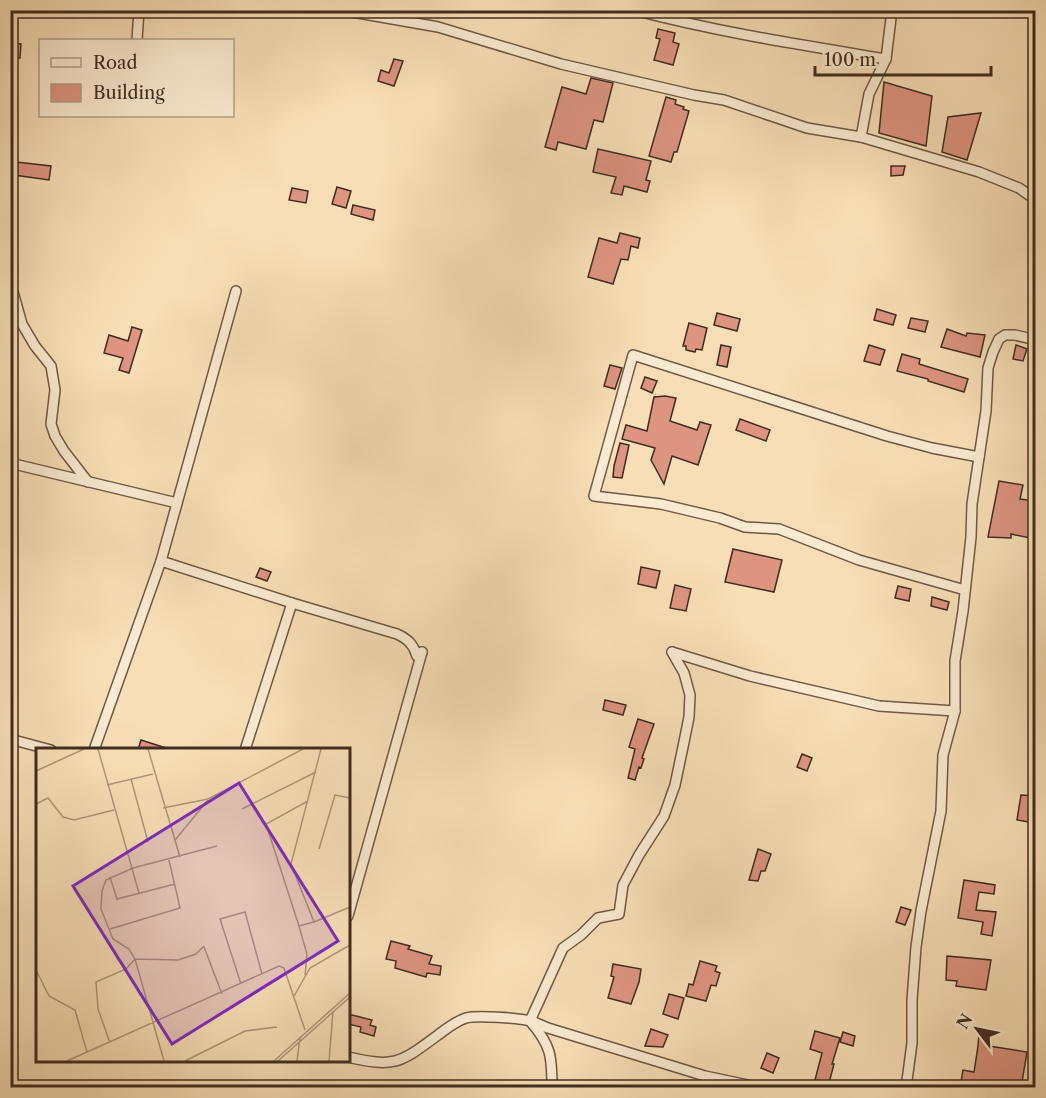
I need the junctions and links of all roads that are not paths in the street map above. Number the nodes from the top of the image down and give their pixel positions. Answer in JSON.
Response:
{"nodes":[{"id":1,"x":139,"y":10,"type":"edge"},
{"id":2,"x":341,"y":10,"type":"edge"},
{"id":3,"x":634,"y":10,"type":"edge"},
{"id":4,"x":892,"y":10,"type":"edge"},
{"id":5,"x":137,"y":39,"type":"edge"},
{"id":6,"x":886,"y":59,"type":"junction"},
{"id":7,"x":861,"y":137,"type":"junction"},
{"id":8,"x":1035,"y":200,"type":"edge"},
{"id":9,"x":10,"y":281,"type":"edge"},
{"id":10,"x":236,"y":291,"type":"dead end"},
{"id":11,"x":1035,"y":340,"type":"edge"},
{"id":12,"x":979,"y":457,"type":"junction"},
{"id":13,"x":10,"y":463,"type":"edge"},
{"id":14,"x":88,"y":482,"type":"junction"},
{"id":15,"x":177,"y":503,"type":"junction"},
{"id":16,"x":161,"y":561,"type":"junction"},
{"id":17,"x":965,"y":590,"type":"junction"},
{"id":18,"x":292,"y":603,"type":"junction"},
{"id":19,"x":955,"y":711,"type":"junction"},
{"id":20,"x":10,"y":740,"type":"edge"},
{"id":21,"x":43,"y":748,"type":"edge"},
{"id":22,"x":95,"y":748,"type":"edge"},
{"id":23,"x":246,"y":748,"type":"edge"},
{"id":24,"x":350,"y":909,"type":"edge"},
{"id":25,"x":530,"y":1021,"type":"junction"},
{"id":26,"x":350,"y":1057,"type":"edge"},
{"id":27,"x":552,"y":1088,"type":"edge"},
{"id":28,"x":762,"y":1088,"type":"edge"},
{"id":29,"x":906,"y":1088,"type":"edge"}],
"edges":[{"from":1,"to":5,"type":"street"},
{"from":2,"to":7,"type":"street"},
{"from":3,"to":6,"type":"street"},
{"from":4,"to":6,"type":"street"},
{"from":6,"to":7,"type":"street"},
{"from":7,"to":8,"type":"street"},
{"from":9,"to":14,"type":"street"},
{"from":10,"to":15,"type":"street"},
{"from":11,"to":12,"type":"street"},
{"from":12,"to":17,"type":"street"},
{"from":12,"to":17,"type":"street"},
{"from":13,"to":14,"type":"street"},
{"from":14,"to":15,"type":"street"},
{"from":15,"to":16,"type":"street"},
{"from":16,"to":18,"type":"street"},
{"from":16,"to":22,"type":"street"},
{"from":17,"to":19,"type":"street"},
{"from":18,"to":23,"type":"street"},
{"from":18,"to":24,"type":"street"},
{"from":19,"to":25,"type":"street"},
{"from":19,"to":29,"type":"street"},
{"from":20,"to":21,"type":"street"},
{"from":25,"to":26,"type":"street"},
{"from":25,"to":27,"type":"street"},
{"from":25,"to":28,"type":"street"}]}
